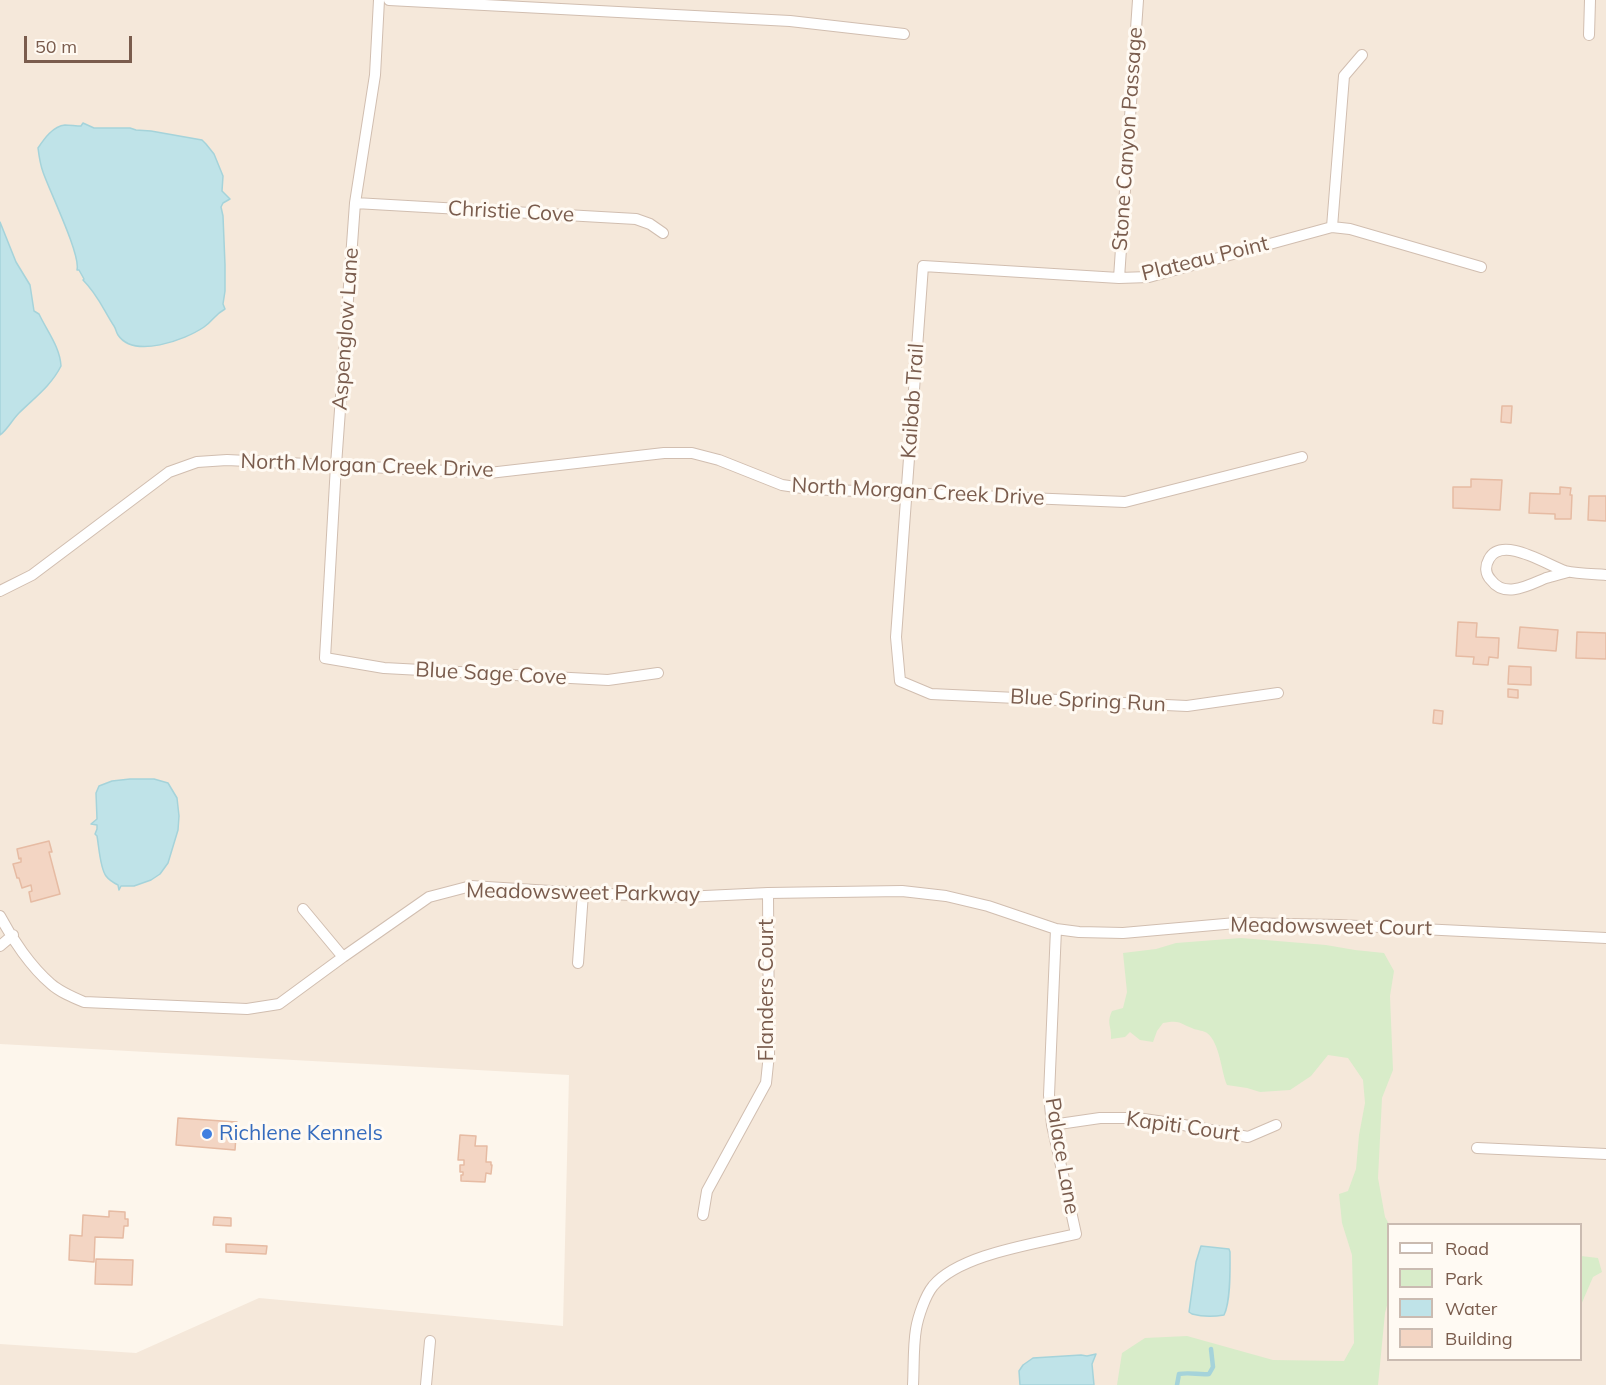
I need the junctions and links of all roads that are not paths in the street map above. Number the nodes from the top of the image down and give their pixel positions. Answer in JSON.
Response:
{"nodes":[{"id":1,"x":379,"y":0,"type":"edge"},
{"id":2,"x":389,"y":0,"type":"edge"},
{"id":3,"x":1138,"y":0,"type":"edge"},
{"id":4,"x":1590,"y":0,"type":"edge"},
{"id":5,"x":573,"y":5,"type":"edge"},
{"id":6,"x":904,"y":34,"type":"dead end"},
{"id":7,"x":1589,"y":35,"type":"dead end"},
{"id":8,"x":1362,"y":55,"type":"dead end"},
{"id":9,"x":356,"y":203,"type":"junction"},
{"id":10,"x":1332,"y":227,"type":"junction"},
{"id":11,"x":663,"y":233,"type":"dead end"},
{"id":12,"x":923,"y":266,"type":"joint"},
{"id":13,"x":1481,"y":267,"type":"dead end"},
{"id":14,"x":1119,"y":278,"type":"junction"},
{"id":15,"x":1302,"y":457,"type":"dead end"},
{"id":16,"x":336,"y":465,"type":"junction"},
{"id":17,"x":906,"y":493,"type":"junction"},
{"id":18,"x":1568,"y":572,"type":"junction"},
{"id":19,"x":1606,"y":575,"type":"edge"},
{"id":20,"x":0,"y":591,"type":"edge"},
{"id":21,"x":325,"y":658,"type":"joint"},
{"id":22,"x":658,"y":673,"type":"dead end"},
{"id":23,"x":900,"y":681,"type":"joint"},
{"id":24,"x":1278,"y":693,"type":"dead end"},
{"id":25,"x":583,"y":893,"type":"junction"},
{"id":26,"x":768,"y":893,"type":"junction"},
{"id":27,"x":303,"y":909,"type":"dead end"},
{"id":28,"x":0,"y":916,"type":"edge"},
{"id":29,"x":1056,"y":929,"type":"junction"},
{"id":30,"x":13,"y":935,"type":"junction"},
{"id":31,"x":1606,"y":938,"type":"edge"},
{"id":32,"x":0,"y":946,"type":"edge"},
{"id":33,"x":343,"y":957,"type":"junction"},
{"id":34,"x":578,"y":963,"type":"dead end"},
{"id":35,"x":1052,"y":1125,"type":"junction"},
{"id":36,"x":1276,"y":1125,"type":"dead end"},
{"id":37,"x":1477,"y":1148,"type":"dead end"},
{"id":38,"x":1606,"y":1154,"type":"edge"},
{"id":39,"x":704,"y":1215,"type":"dead end"},
{"id":40,"x":430,"y":1341,"type":"dead end"},
{"id":41,"x":426,"y":1385,"type":"edge"},
{"id":42,"x":913,"y":1385,"type":"edge"}],
"edges":[{"from":1,"to":9,"type":"street","name":"Aspenglow Lane"},
{"from":2,"to":5,"type":"street"},
{"from":3,"to":14,"type":"street","name":"Stone Canyon Passage"},
{"from":4,"to":7,"type":"street"},
{"from":5,"to":6,"type":"street"},
{"from":8,"to":10,"type":"street"},
{"from":9,"to":11,"type":"street","name":"Christie Cove"},
{"from":9,"to":16,"type":"street","name":"Aspenglow Lane"},
{"from":10,"to":13,"type":"street","name":"Plateau Point"},
{"from":10,"to":14,"type":"street","name":"Plateau Point"},
{"from":12,"to":14,"type":"street","name":"Plateau Point"},
{"from":12,"to":17,"type":"street","name":"Kaibab Trail"},
{"from":15,"to":17,"type":"street","name":"North Morgan Creek Drive"},
{"from":16,"to":17,"type":"street","name":"North Morgan Creek Drive"},
{"from":16,"to":20,"type":"street","name":"North Morgan Creek Drive"},
{"from":16,"to":21,"type":"street","name":"Aspenglow Lane"},
{"from":17,"to":23,"type":"street","name":"Kaibab Trail"},
{"from":18,"to":18,"type":"street"},
{"from":18,"to":19,"type":"street"},
{"from":21,"to":22,"type":"street","name":"Blue Sage Cove"},
{"from":23,"to":24,"type":"street","name":"Blue Spring Run"},
{"from":25,"to":26,"type":"street","name":"Meadowsweet Parkway"},
{"from":25,"to":33,"type":"street","name":"Meadowsweet Parkway"},
{"from":25,"to":34,"type":"street"},
{"from":26,"to":29,"type":"street","name":"Meadowsweet Parkway"},
{"from":26,"to":39,"type":"street","name":"Flanders Court"},
{"from":27,"to":33,"type":"street"},
{"from":28,"to":30,"type":"street","name":"Meadowsweet Parkway"},
{"from":29,"to":31,"type":"street","name":"Meadowsweet Court"},
{"from":29,"to":35,"type":"street","name":"Palace Lane"},
{"from":30,"to":32,"type":"street"},
{"from":30,"to":33,"type":"street","name":"Meadowsweet Parkway"},
{"from":35,"to":36,"type":"street","name":"Kapiti Court"},
{"from":35,"to":42,"type":"street","name":"Palace Lane"},
{"from":37,"to":38,"type":"street"},
{"from":40,"to":41,"type":"street"}]}
